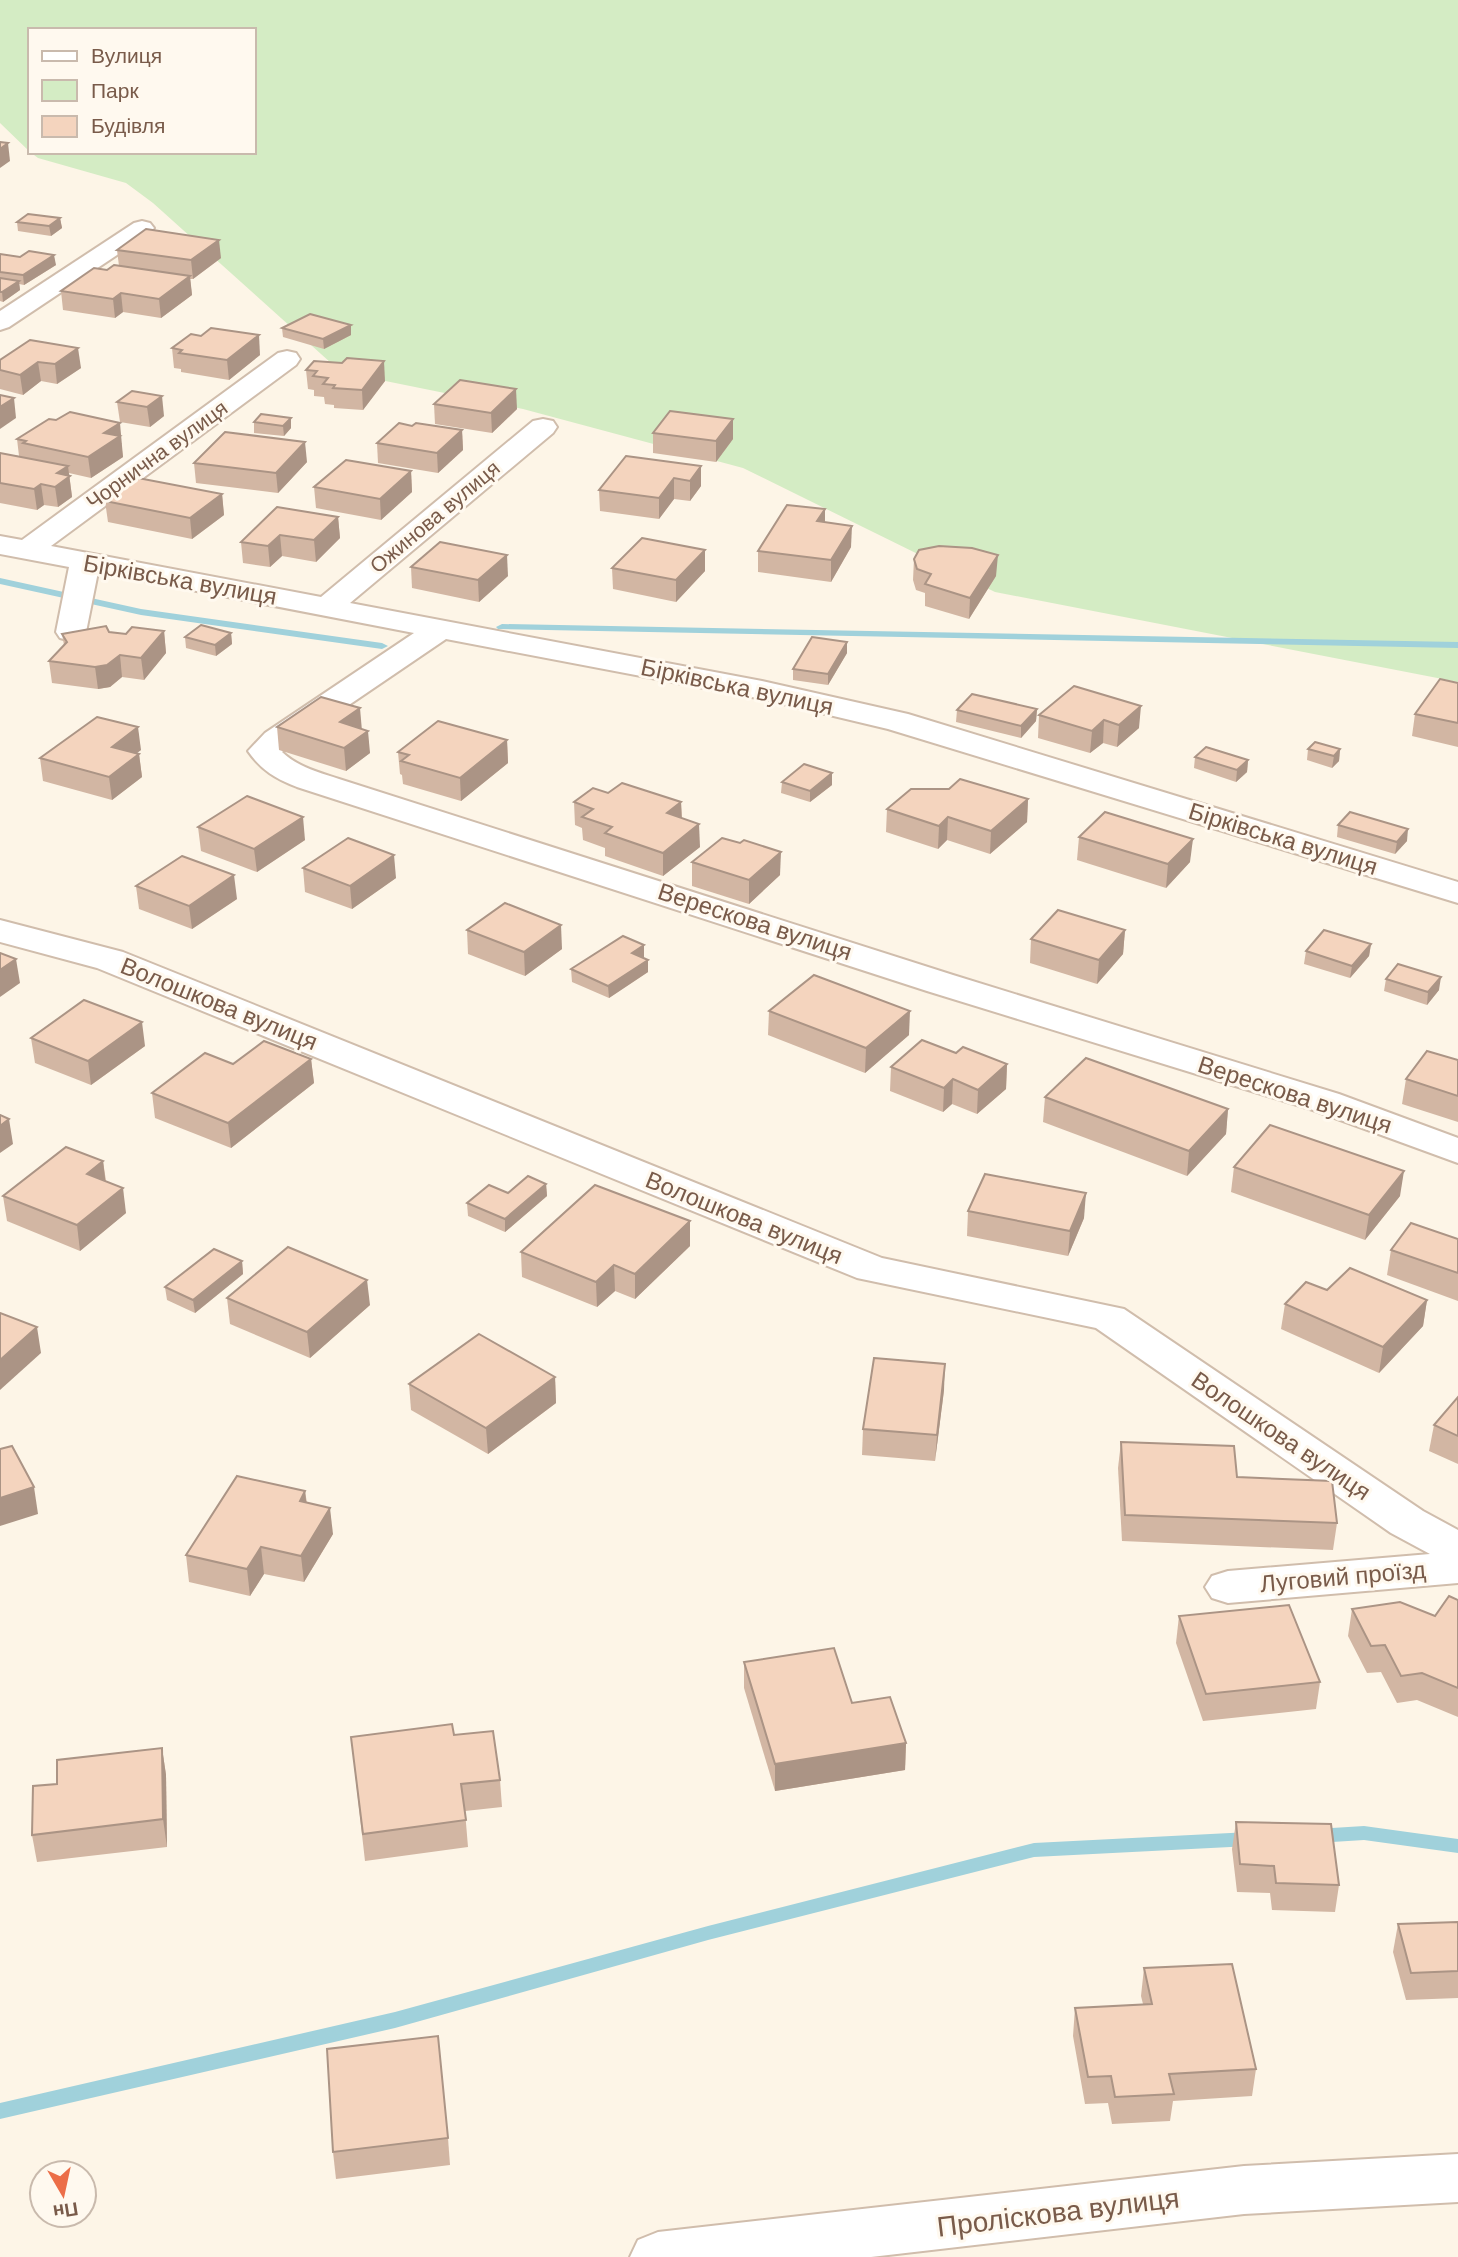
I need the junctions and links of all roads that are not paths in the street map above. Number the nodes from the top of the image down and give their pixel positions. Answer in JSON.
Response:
{"nodes":[{"id":1,"x":142,"y":228,"type":"edge"},
{"id":2,"x":0,"y":322,"type":"edge"},
{"id":3,"x":287,"y":359,"type":"dead end"},
{"id":4,"x":543,"y":428,"type":"dead end"},
{"id":5,"x":13,"y":548,"type":"edge"},
{"id":6,"x":85,"y":562,"type":"junction"},
{"id":7,"x":328,"y":606,"type":"junction"},
{"id":8,"x":75,"y":610,"type":"dead end"},
{"id":9,"x":442,"y":628,"type":"junction"},
{"id":10,"x":1458,"y":893,"type":"edge"},
{"id":11,"x":0,"y":931,"type":"edge"},
{"id":12,"x":1458,"y":1151,"type":"edge"},
{"id":13,"x":1458,"y":1549,"type":"edge"},
{"id":14,"x":1458,"y":1567,"type":"edge"},
{"id":15,"x":1228,"y":1587,"type":"dead end"},
{"id":16,"x":1458,"y":2178,"type":"edge"},
{"id":17,"x":658,"y":2257,"type":"edge"}],
"edges":[{"from":1,"to":2,"type":"street"},
{"from":3,"to":5,"type":"street","name":"Чорнична вулиця"},
{"from":4,"to":7,"type":"street","name":"Ожинова вулиця"},
{"from":5,"to":6,"type":"street","name":"Бірківська вулиця"},
{"from":6,"to":7,"type":"street","name":"Бірківська вулиця"},
{"from":6,"to":8,"type":"street"},
{"from":7,"to":9,"type":"street","name":"Бірківська вулиця"},
{"from":9,"to":10,"type":"street","name":"Бірківська вулиця"},
{"from":9,"to":12,"type":"street","name":"Верескова вулиця"},
{"from":11,"to":13,"type":"street","name":"Волошкова вулиця"},
{"from":14,"to":15,"type":"street","name":"Луговий проїзд"},
{"from":16,"to":17,"type":"street","name":"Проліскова вулиця"}]}
